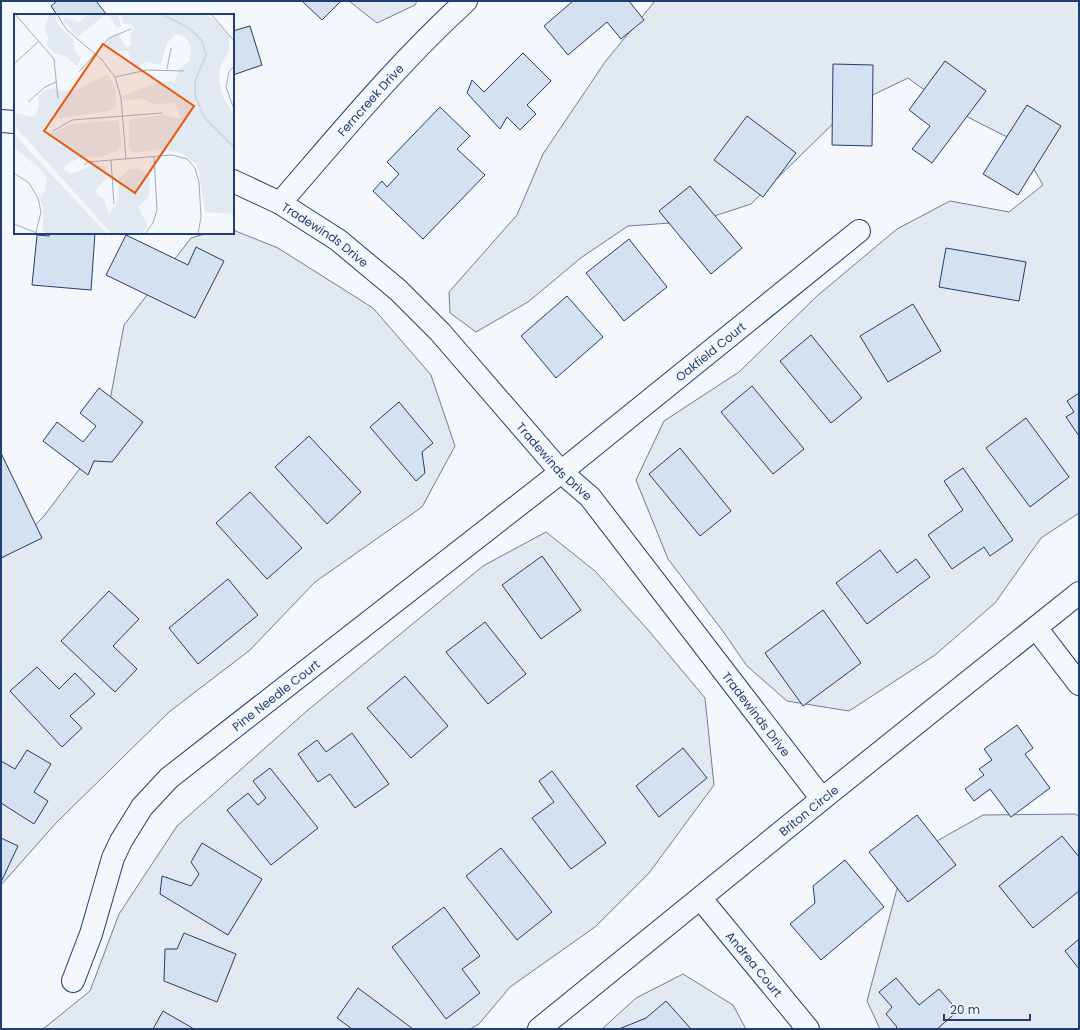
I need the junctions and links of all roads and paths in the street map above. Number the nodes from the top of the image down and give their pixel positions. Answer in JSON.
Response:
{"nodes":[{"id":1,"x":466,"y":1,"type":"edge"},
{"id":2,"x":1,"y":121,"type":"edge"},
{"id":3,"x":14,"y":122,"type":"edge"},
{"id":4,"x":234,"y":181,"type":"edge"},
{"id":5,"x":280,"y":203,"type":"junction"},
{"id":6,"x":859,"y":231,"type":"dead end"},
{"id":7,"x":561,"y":472,"type":"junction"},
{"id":8,"x":1079,"y":593,"type":"edge"},
{"id":9,"x":1036,"y":628,"type":"junction"},
{"id":10,"x":1079,"y":684,"type":"edge"},
{"id":11,"x":822,"y":799,"type":"junction"},
{"id":12,"x":701,"y":899,"type":"junction"},
{"id":13,"x":73,"y":981,"type":"dead end"},
{"id":14,"x":539,"y":1029,"type":"edge"},
{"id":15,"x":808,"y":1029,"type":"edge"}],
"edges":[{"from":1,"to":5,"type":"street","name":"Ferncreek Drive"},
{"from":2,"to":3,"type":"street"},
{"from":4,"to":5,"type":"street","name":"Tradewinds Drive"},
{"from":5,"to":7,"type":"street","name":"Tradewinds Drive"},
{"from":6,"to":7,"type":"street","name":"Oakfield Court"},
{"from":7,"to":11,"type":"street","name":"Tradewinds Drive"},
{"from":7,"to":13,"type":"street","name":"Pine Needle Court"},
{"from":8,"to":9,"type":"street","name":"Briton Circle"},
{"from":9,"to":10,"type":"street"},
{"from":9,"to":11,"type":"street","name":"Briton Circle"},
{"from":11,"to":12,"type":"street","name":"Briton Circle"},
{"from":12,"to":14,"type":"street","name":"Briton Circle"},
{"from":12,"to":15,"type":"street","name":"Andrea Court"}]}
